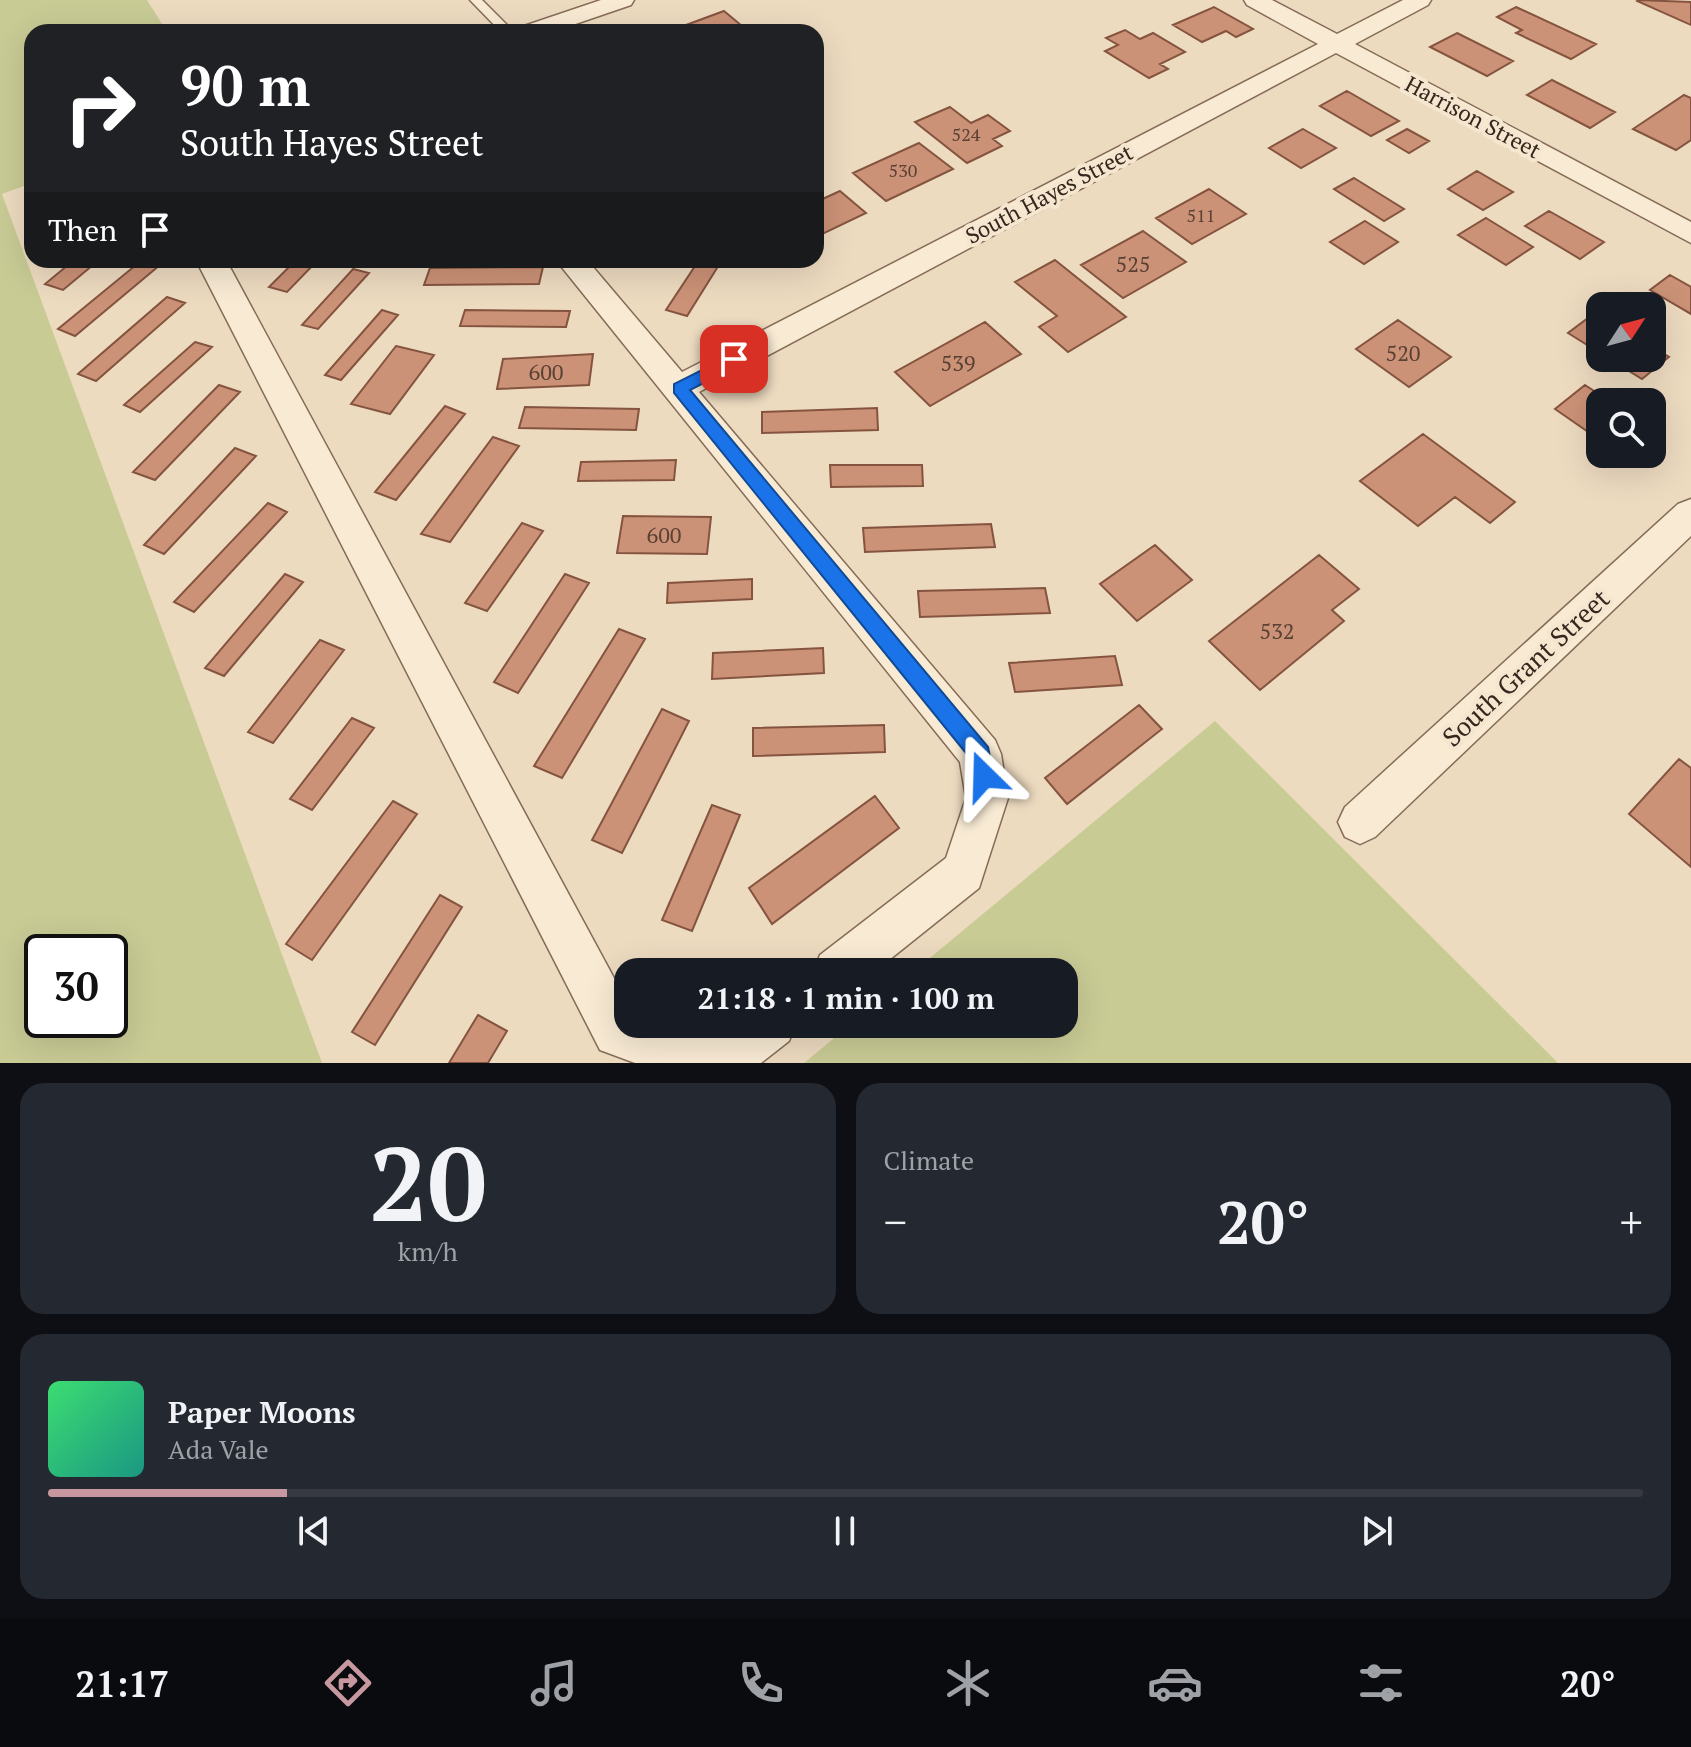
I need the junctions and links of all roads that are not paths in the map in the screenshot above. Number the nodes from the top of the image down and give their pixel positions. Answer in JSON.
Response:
{"nodes":[{"id":1,"x":476,"y":0,"type":"edge"},
{"id":2,"x":623,"y":0,"type":"edge"},
{"id":3,"x":1255,"y":0,"type":"edge"},
{"id":4,"x":1420,"y":0,"type":"edge"},
{"id":5,"x":500,"y":24,"type":"edge"},
{"id":6,"x":552,"y":24,"type":"edge"},
{"id":7,"x":1336,"y":43,"type":"junction"},
{"id":8,"x":1691,"y":234,"type":"edge"},
{"id":9,"x":215,"y":268,"type":"edge"},
{"id":10,"x":578,"y":268,"type":"edge"},
{"id":11,"x":679,"y":388,"type":"junction"},
{"id":12,"x":1691,"y":514,"type":"edge"},
{"id":13,"x":1360,"y":822,"type":"dead end"},
{"id":14,"x":855,"y":958,"type":"edge"},
{"id":15,"x":614,"y":1027,"type":"edge"},
{"id":16,"x":633,"y":1038,"type":"edge"},
{"id":17,"x":754,"y":1038,"type":"edge"}],
"edges":[{"from":1,"to":5,"type":"lane"},
{"from":2,"to":6,"type":"street"},
{"from":3,"to":7,"type":"street","name":"Harrison Street"},
{"from":4,"to":7,"type":"street","name":"South Hayes Street"},
{"from":7,"to":8,"type":"street","name":"Harrison Street"},
{"from":7,"to":11,"type":"street","name":"South Hayes Street"},
{"from":9,"to":15,"type":"street"},
{"from":10,"to":11,"type":"street"},
{"from":11,"to":14,"type":"street"},
{"from":12,"to":13,"type":"street","name":"South Grant Street"},
{"from":16,"to":17,"type":"street"}]}
